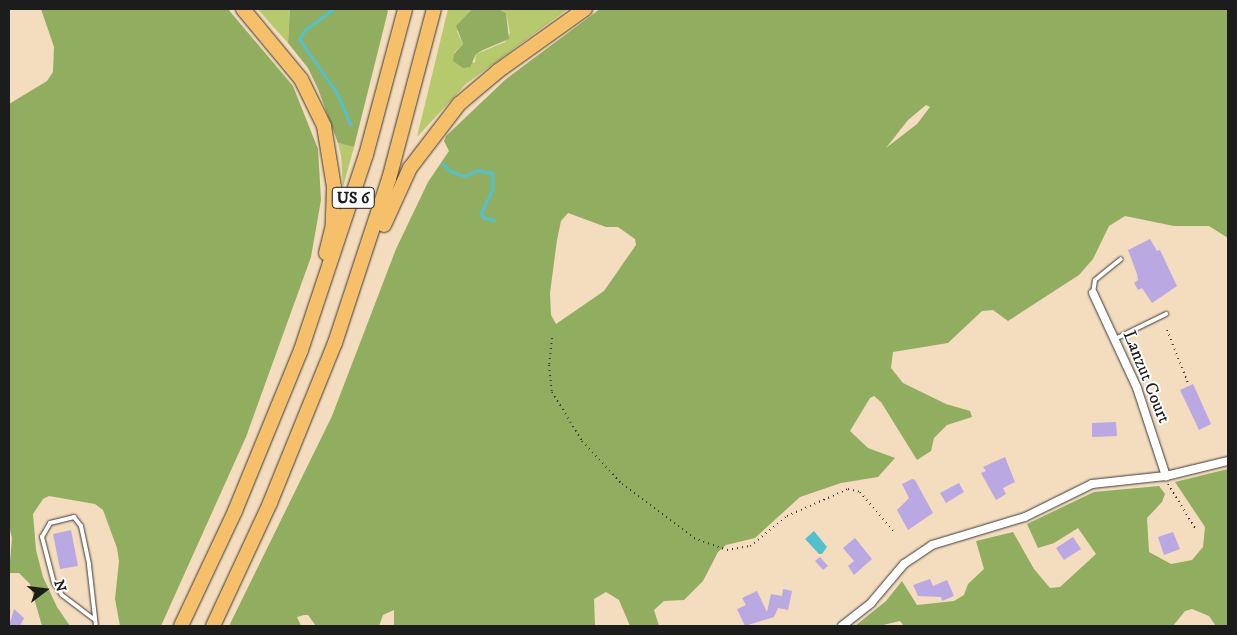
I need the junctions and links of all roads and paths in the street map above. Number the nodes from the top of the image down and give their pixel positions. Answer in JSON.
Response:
{"nodes":[{"id":1,"x":243,"y":9,"type":"edge"},
{"id":2,"x":405,"y":9,"type":"edge"},
{"id":3,"x":434,"y":9,"type":"edge"},
{"id":4,"x":585,"y":9,"type":"edge"},
{"id":5,"x":1121,"y":259,"type":"dead end"},
{"id":6,"x":1093,"y":292,"type":"joint"},
{"id":7,"x":347,"y":310,"type":"junction"},
{"id":8,"x":1166,"y":314,"type":"dead end"},
{"id":9,"x":1167,"y":330,"type":"dead end"},
{"id":10,"x":552,"y":338,"type":"dead end"},
{"id":11,"x":1115,"y":339,"type":"junction"},
{"id":12,"x":289,"y":383,"type":"junction"},
{"id":13,"x":1188,"y":383,"type":"dead end"},
{"id":14,"x":1228,"y":461,"type":"edge"},
{"id":15,"x":1164,"y":476,"type":"junction"},
{"id":16,"x":1195,"y":528,"type":"dead end"},
{"id":17,"x":895,"y":533,"type":"dead end"},
{"id":18,"x":95,"y":620,"type":"junction"},
{"id":19,"x":96,"y":626,"type":"edge"},
{"id":20,"x":181,"y":626,"type":"edge"},
{"id":21,"x":213,"y":626,"type":"edge"},
{"id":22,"x":842,"y":626,"type":"edge"}],
"edges":[{"from":1,"to":12,"type":"highway"},
{"from":2,"to":12,"type":"highway","number":"US 6"},
{"from":3,"to":7,"type":"highway","number":"US 6"},
{"from":4,"to":7,"type":"highway"},
{"from":5,"to":6,"type":"lane"},
{"from":6,"to":11,"type":"street","name":"Lanzut Court"},
{"from":7,"to":21,"type":"highway","number":"US 6"},
{"from":8,"to":11,"type":"lane"},
{"from":9,"to":13,"type":"path"},
{"from":10,"to":17,"type":"path"},
{"from":11,"to":15,"type":"street","name":"Lanzut Court"},
{"from":12,"to":20,"type":"highway","number":"US 6"},
{"from":14,"to":15,"type":"street"},
{"from":15,"to":16,"type":"path"},
{"from":15,"to":22,"type":"street"},
{"from":18,"to":18,"type":"lane"},
{"from":18,"to":19,"type":"lane"}]}
